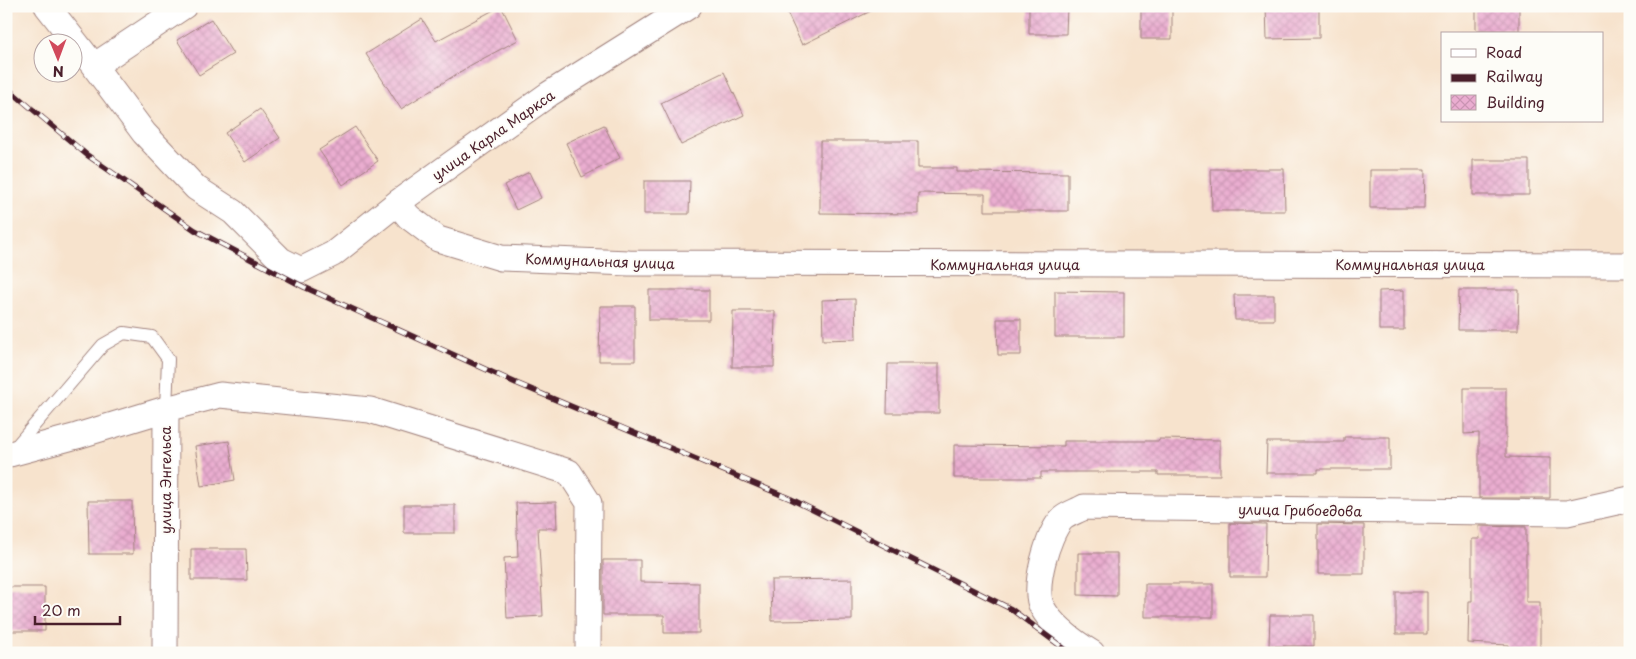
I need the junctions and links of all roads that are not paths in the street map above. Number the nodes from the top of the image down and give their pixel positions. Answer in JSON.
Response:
{"nodes":[{"id":1,"x":47,"y":6,"type":"edge"},
{"id":2,"x":184,"y":6,"type":"edge"},
{"id":3,"x":689,"y":6,"type":"edge"},
{"id":4,"x":94,"y":66,"type":"junction"},
{"id":5,"x":397,"y":203,"type":"junction"},
{"id":6,"x":1630,"y":265,"type":"edge"},
{"id":7,"x":166,"y":409,"type":"junction"},
{"id":8,"x":7,"y":453,"type":"edge"},
{"id":9,"x":1630,"y":498,"type":"edge"},
{"id":10,"x":165,"y":653,"type":"edge"},
{"id":11,"x":588,"y":653,"type":"edge"},
{"id":12,"x":1092,"y":653,"type":"edge"}],
"edges":[{"from":1,"to":4,"type":"street"},
{"from":2,"to":4,"type":"street"},
{"from":3,"to":5,"type":"street","name":"улица Карла Маркса"},
{"from":4,"to":5,"type":"street","name":"улица Карла Маркса"},
{"from":5,"to":6,"type":"street","name":"Коммунальная улица"},
{"from":7,"to":8,"type":"street","name":"улица Энгельса"},
{"from":7,"to":8,"type":"lane"},
{"from":7,"to":10,"type":"street","name":"улица Энгельса"},
{"from":7,"to":11,"type":"street"},
{"from":9,"to":12,"type":"street","name":"улица Грибоедова"}]}
